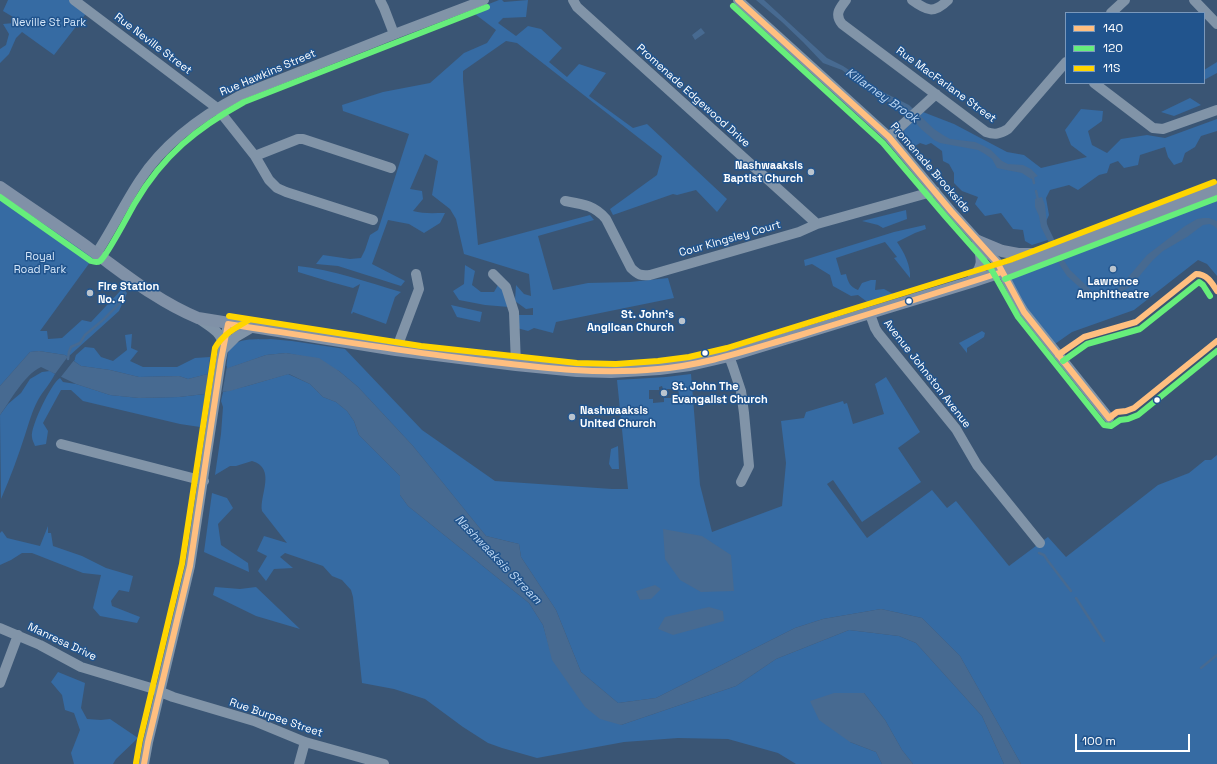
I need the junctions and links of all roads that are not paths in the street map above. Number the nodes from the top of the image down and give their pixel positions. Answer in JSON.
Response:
{"nodes":[{"id":1,"x":74,"y":0,"type":"edge"},
{"id":2,"x":380,"y":0,"type":"edge"},
{"id":3,"x":484,"y":0,"type":"edge"},
{"id":4,"x":573,"y":0,"type":"edge"},
{"id":5,"x":738,"y":0,"type":"edge"},
{"id":6,"x":846,"y":0,"type":"edge"},
{"id":7,"x":912,"y":0,"type":"edge"},
{"id":8,"x":948,"y":0,"type":"edge"},
{"id":9,"x":1125,"y":0,"type":"edge"},
{"id":10,"x":1194,"y":0,"type":"edge"},
{"id":11,"x":1112,"y":12,"type":"edge"},
{"id":12,"x":1217,"y":24,"type":"edge"},
{"id":13,"x":394,"y":34,"type":"junction"},
{"id":14,"x":1065,"y":63,"type":"edge"},
{"id":15,"x":1095,"y":84,"type":"edge"},
{"id":16,"x":936,"y":94,"type":"junction"},
{"id":17,"x":217,"y":108,"type":"junction"},
{"id":18,"x":1217,"y":110,"type":"edge"},
{"id":19,"x":889,"y":137,"type":"junction"},
{"id":20,"x":255,"y":156,"type":"junction"},
{"id":21,"x":391,"y":168,"type":"dead end"},
{"id":22,"x":0,"y":187,"type":"edge"},
{"id":23,"x":1217,"y":189,"type":"edge"},
{"id":24,"x":934,"y":191,"type":"junction"},
{"id":25,"x":565,"y":202,"type":"dead end"},
{"id":26,"x":373,"y":220,"type":"dead end"},
{"id":27,"x":817,"y":224,"type":"junction"},
{"id":28,"x":978,"y":240,"type":"junction"},
{"id":29,"x":96,"y":254,"type":"junction"},
{"id":30,"x":1048,"y":254,"type":"junction"},
{"id":31,"x":1002,"y":272,"type":"junction"},
{"id":32,"x":416,"y":274,"type":"dead end"},
{"id":33,"x":493,"y":274,"type":"dead end"},
{"id":34,"x":971,"y":282,"type":"junction"},
{"id":35,"x":870,"y":314,"type":"junction"},
{"id":36,"x":198,"y":318,"type":"junction"},
{"id":37,"x":228,"y":324,"type":"junction"},
{"id":38,"x":253,"y":327,"type":"junction"},
{"id":39,"x":396,"y":350,"type":"junction"},
{"id":40,"x":222,"y":355,"type":"junction"},
{"id":41,"x":729,"y":356,"type":"junction"},
{"id":42,"x":516,"y":365,"type":"junction"},
{"id":43,"x":1109,"y":418,"type":"dead end"},
{"id":44,"x":62,"y":444,"type":"dead end"},
{"id":45,"x":204,"y":480,"type":"junction"},
{"id":46,"x":741,"y":482,"type":"dead end"},
{"id":47,"x":1040,"y":543,"type":"dead end"},
{"id":48,"x":0,"y":628,"type":"edge"},
{"id":49,"x":18,"y":635,"type":"junction"},
{"id":50,"x":0,"y":683,"type":"edge"},
{"id":51,"x":161,"y":692,"type":"junction"},
{"id":52,"x":305,"y":742,"type":"junction"},
{"id":53,"x":144,"y":764,"type":"edge"},
{"id":54,"x":299,"y":764,"type":"edge"},
{"id":55,"x":384,"y":764,"type":"edge"}],
"edges":[{"from":1,"to":17,"type":"street","name":"Rue Neville Street"},
{"from":2,"to":13,"type":"street"},
{"from":3,"to":13,"type":"street","name":"Rue Hawkins Street"},
{"from":4,"to":27,"type":"street","name":"Promenade Edgewood Drive"},
{"from":5,"to":19,"type":"street","name":"Promenade Brookside"},
{"from":6,"to":16,"type":"street","name":"Rue MacFarlane Street"},
{"from":7,"to":8,"type":"street"},
{"from":9,"to":11,"type":"street"},
{"from":10,"to":12,"type":"street"},
{"from":13,"to":17,"type":"street","name":"Rue Hawkins Street"},
{"from":14,"to":16,"type":"street","name":"Rue MacFarlane Street"},
{"from":15,"to":18,"type":"street"},
{"from":16,"to":19,"type":"street"},
{"from":17,"to":20,"type":"street","name":"Rue Neville Street"},
{"from":17,"to":29,"type":"street","name":"Rue Hawkins Street"},
{"from":19,"to":24,"type":"street","name":"Promenade Brookside"},
{"from":20,"to":21,"type":"street"},
{"from":20,"to":26,"type":"street","name":"Rue Neville Street"},
{"from":22,"to":29,"type":"main road"},
{"from":23,"to":30,"type":"main road"},
{"from":24,"to":27,"type":"street","name":"Cour Kingsley Court"},
{"from":24,"to":28,"type":"street","name":"Promenade Brookside"},
{"from":25,"to":27,"type":"street","name":"Cour Kingsley Court"},
{"from":28,"to":30,"type":"main road"},
{"from":28,"to":31,"type":"street","name":"Promenade Brookside"},
{"from":28,"to":34,"type":"main road"},
{"from":29,"to":36,"type":"main road"},
{"from":30,"to":31,"type":"main road"},
{"from":31,"to":34,"type":"main road"},
{"from":31,"to":43,"type":"street","name":"Promenade Brookside"},
{"from":32,"to":39,"type":"street"},
{"from":33,"to":42,"type":"street"},
{"from":34,"to":35,"type":"main road"},
{"from":35,"to":41,"type":"main road"},
{"from":35,"to":47,"type":"street","name":"Avenue Johnston Avenue"},
{"from":36,"to":37,"type":"main road"},
{"from":36,"to":40,"type":"street"},
{"from":37,"to":38,"type":"main road"},
{"from":37,"to":40,"type":"street"},
{"from":38,"to":39,"type":"main road"},
{"from":38,"to":40,"type":"street"},
{"from":39,"to":42,"type":"main road"},
{"from":40,"to":45,"type":"street"},
{"from":41,"to":42,"type":"main road"},
{"from":41,"to":46,"type":"street"},
{"from":44,"to":45,"type":"street"},
{"from":45,"to":51,"type":"street"},
{"from":48,"to":49,"type":"street","name":"Manresa Drive"},
{"from":49,"to":50,"type":"street"},
{"from":49,"to":51,"type":"street","name":"Manresa Drive"},
{"from":51,"to":52,"type":"street","name":"Rue Burpee Street"},
{"from":51,"to":53,"type":"street"},
{"from":52,"to":54,"type":"street"},
{"from":52,"to":55,"type":"street","name":"Rue Burpee Street"}]}
